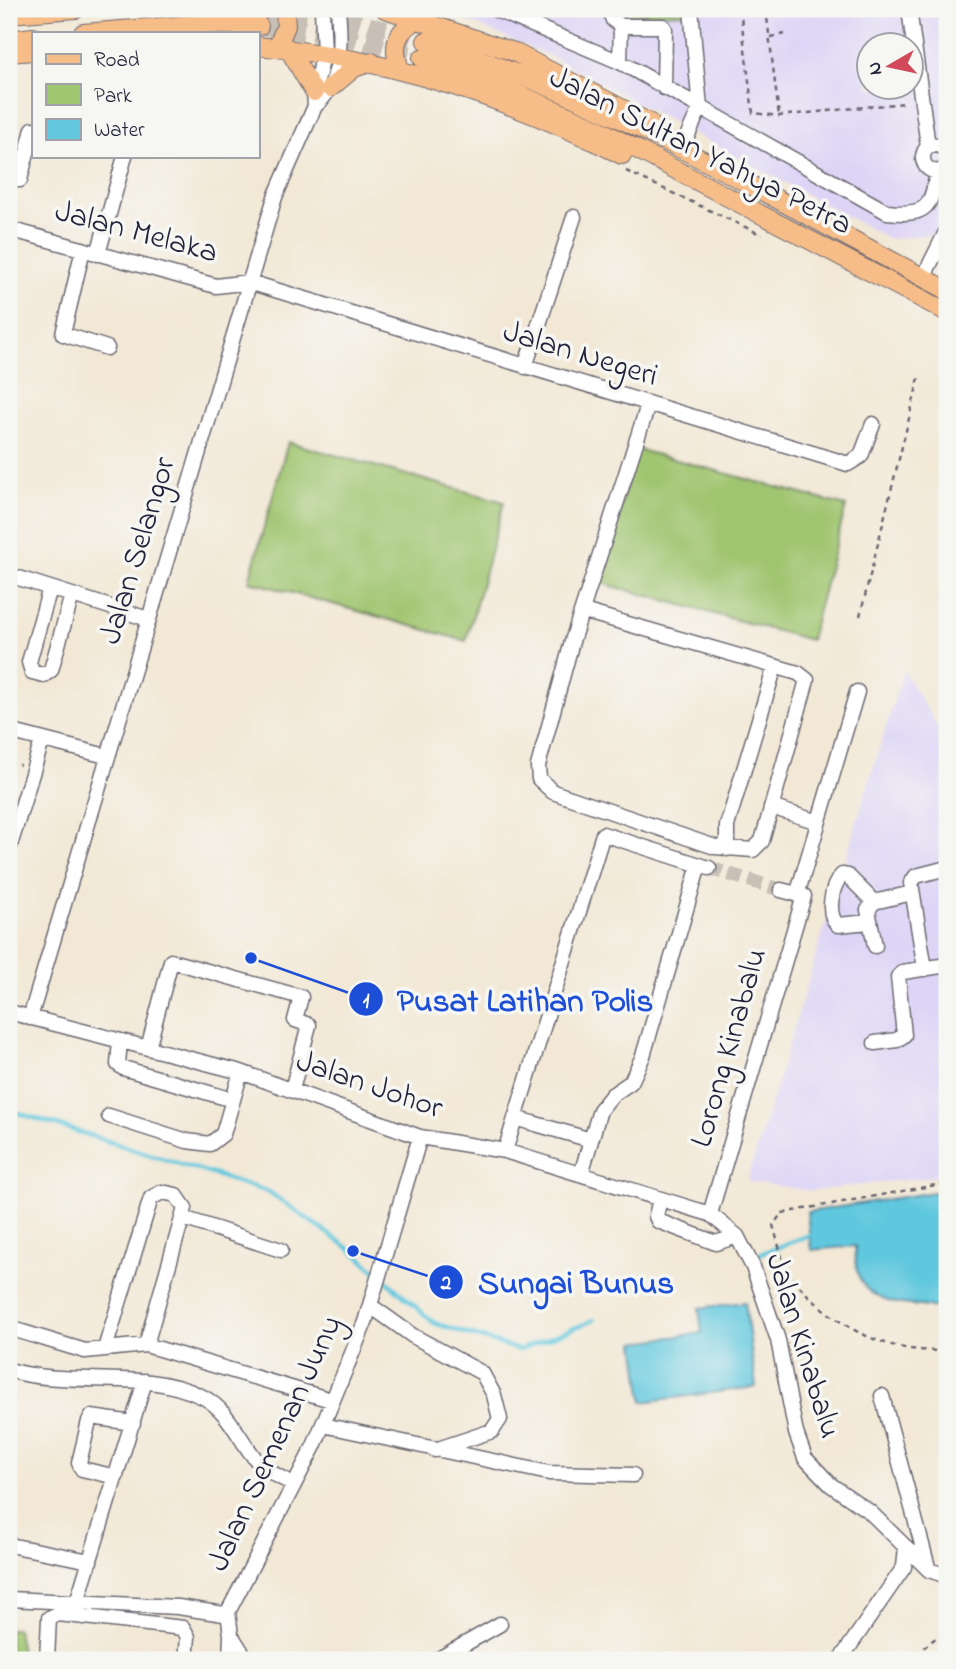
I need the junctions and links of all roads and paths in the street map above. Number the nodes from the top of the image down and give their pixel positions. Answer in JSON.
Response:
{"nodes":[{"id":1,"x":76,"y":9,"type":"edge"},
{"id":2,"x":222,"y":9,"type":"edge"},
{"id":3,"x":285,"y":9,"type":"edge"},
{"id":4,"x":322,"y":9,"type":"edge"},
{"id":5,"x":338,"y":9,"type":"edge"},
{"id":6,"x":385,"y":9,"type":"edge"},
{"id":7,"x":494,"y":9,"type":"edge"},
{"id":8,"x":609,"y":9,"type":"edge"},
{"id":9,"x":691,"y":9,"type":"edge"},
{"id":10,"x":740,"y":9,"type":"edge"},
{"id":11,"x":766,"y":9,"type":"edge"},
{"id":12,"x":909,"y":9,"type":"edge"},
{"id":13,"x":9,"y":14,"type":"edge"},
{"id":14,"x":261,"y":18,"type":"edge"},
{"id":15,"x":420,"y":19,"type":"junction"},
{"id":16,"x":621,"y":26,"type":"junction"},
{"id":17,"x":96,"y":32,"type":"edge"},
{"id":18,"x":785,"y":34,"type":"dead end"},
{"id":19,"x":32,"y":37,"type":"edge"},
{"id":20,"x":770,"y":37,"type":"junction"},
{"id":21,"x":9,"y":40,"type":"edge"},
{"id":22,"x":259,"y":46,"type":"edge"},
{"id":23,"x":283,"y":48,"type":"junction"},
{"id":24,"x":32,"y":51,"type":"edge"},
{"id":25,"x":9,"y":53,"type":"edge"},
{"id":26,"x":331,"y":54,"type":"junction"},
{"id":27,"x":372,"y":62,"type":"junction"},
{"id":28,"x":620,"y":62,"type":"junction"},
{"id":29,"x":400,"y":69,"type":"junction"},
{"id":30,"x":664,"y":88,"type":"junction"},
{"id":31,"x":320,"y":95,"type":"junction"},
{"id":32,"x":904,"y":103,"type":"dead end"},
{"id":33,"x":699,"y":108,"type":"junction"},
{"id":34,"x":779,"y":116,"type":"junction"},
{"id":35,"x":32,"y":133,"type":"edge"},
{"id":36,"x":685,"y":141,"type":"junction"},
{"id":37,"x":928,"y":146,"type":"junction"},
{"id":38,"x":947,"y":148,"type":"edge"},
{"id":39,"x":124,"y":158,"type":"edge"},
{"id":40,"x":618,"y":168,"type":"dead end"},
{"id":41,"x":942,"y":170,"type":"edge"},
{"id":42,"x":724,"y":173,"type":"junction"},
{"id":43,"x":20,"y":180,"type":"dead end"},
{"id":44,"x":706,"y":187,"type":"junction"},
{"id":45,"x":574,"y":217,"type":"dead end"},
{"id":46,"x":9,"y":229,"type":"edge"},
{"id":47,"x":945,"y":234,"type":"dead end"},
{"id":48,"x":763,"y":235,"type":"dead end"},
{"id":49,"x":83,"y":249,"type":"junction"},
{"id":50,"x":99,"y":254,"type":"junction"},
{"id":51,"x":923,"y":278,"type":"junction"},
{"id":52,"x":249,"y":282,"type":"junction"},
{"id":53,"x":947,"y":290,"type":"edge"},
{"id":54,"x":947,"y":312,"type":"edge"},
{"id":55,"x":107,"y":348,"type":"dead end"},
{"id":56,"x":525,"y":368,"type":"junction"},
{"id":57,"x":920,"y":374,"type":"dead end"},
{"id":58,"x":648,"y":405,"type":"junction"},
{"id":59,"x":873,"y":424,"type":"dead end"},
{"id":60,"x":9,"y":575,"type":"edge"},
{"id":61,"x":50,"y":588,"type":"junction"},
{"id":62,"x":72,"y":595,"type":"junction"},
{"id":63,"x":583,"y":611,"type":"junction"},
{"id":64,"x":860,"y":616,"type":"dead end"},
{"id":65,"x":148,"y":618,"type":"junction"},
{"id":66,"x":775,"y":666,"type":"junction"},
{"id":67,"x":858,"y":692,"type":"dead end"},
{"id":68,"x":9,"y":732,"type":"edge"},
{"id":69,"x":42,"y":741,"type":"junction"},
{"id":70,"x":106,"y":756,"type":"junction"},
{"id":71,"x":771,"y":807,"type":"junction"},
{"id":72,"x":818,"y":822,"type":"junction"},
{"id":73,"x":9,"y":849,"type":"edge"},
{"id":74,"x":727,"y":849,"type":"junction"},
{"id":75,"x":947,"y":868,"type":"edge"},
{"id":76,"x":781,"y":890,"type":"tunnel mouth"},
{"id":77,"x":912,"y":893,"type":"junction"},
{"id":78,"x":800,"y":895,"type":"junction"},
{"id":79,"x":874,"y":902,"type":"junction"},
{"id":80,"x":869,"y":922,"type":"junction"},
{"id":81,"x":875,"y":946,"type":"dead end"},
{"id":82,"x":947,"y":965,"type":"edge"},
{"id":83,"x":925,"y":969,"type":"junction"},
{"id":84,"x":9,"y":1012,"type":"edge"},
{"id":85,"x":30,"y":1018,"type":"junction"},
{"id":86,"x":120,"y":1041,"type":"junction"},
{"id":87,"x":875,"y":1043,"type":"dead end"},
{"id":88,"x":148,"y":1048,"type":"junction"},
{"id":89,"x":241,"y":1072,"type":"junction"},
{"id":90,"x":292,"y":1090,"type":"junction"},
{"id":91,"x":233,"y":1100,"type":"junction"},
{"id":92,"x":109,"y":1116,"type":"dead end"},
{"id":93,"x":515,"y":1118,"type":"junction"},
{"id":94,"x":420,"y":1138,"type":"junction"},
{"id":95,"x":591,"y":1140,"type":"junction"},
{"id":96,"x":505,"y":1151,"type":"junction"},
{"id":97,"x":581,"y":1174,"type":"junction"},
{"id":98,"x":947,"y":1183,"type":"edge"},
{"id":99,"x":660,"y":1199,"type":"junction"},
{"id":100,"x":710,"y":1214,"type":"junction"},
{"id":101,"x":183,"y":1218,"type":"junction"},
{"id":102,"x":737,"y":1236,"type":"junction"},
{"id":103,"x":281,"y":1250,"type":"dead end"},
{"id":104,"x":785,"y":1268,"type":"junction"},
{"id":105,"x":754,"y":1272,"type":"junction"},
{"id":106,"x":373,"y":1300,"type":"junction"},
{"id":107,"x":9,"y":1328,"type":"edge"},
{"id":108,"x":146,"y":1345,"type":"junction"},
{"id":109,"x":104,"y":1349,"type":"junction"},
{"id":110,"x":947,"y":1350,"type":"edge"},
{"id":111,"x":9,"y":1370,"type":"edge"},
{"id":112,"x":145,"y":1381,"type":"junction"},
{"id":113,"x":881,"y":1396,"type":"dead end"},
{"id":114,"x":331,"y":1400,"type":"junction"},
{"id":115,"x":133,"y":1423,"type":"junction"},
{"id":116,"x":323,"y":1425,"type":"junction"},
{"id":117,"x":434,"y":1451,"type":"junction"},
{"id":118,"x":633,"y":1475,"type":"dead end"},
{"id":119,"x":116,"y":1477,"type":"junction"},
{"id":120,"x":294,"y":1484,"type":"junction"},
{"id":121,"x":9,"y":1545,"type":"edge"},
{"id":122,"x":906,"y":1547,"type":"junction"},
{"id":123,"x":90,"y":1561,"type":"junction"},
{"id":124,"x":929,"y":1570,"type":"junction"},
{"id":125,"x":947,"y":1576,"type":"edge"},
{"id":126,"x":9,"y":1599,"type":"edge"},
{"id":127,"x":77,"y":1602,"type":"junction"},
{"id":128,"x":59,"y":1608,"type":"junction"},
{"id":129,"x":228,"y":1612,"type":"junction"},
{"id":130,"x":500,"y":1624,"type":"dead end"},
{"id":131,"x":947,"y":1629,"type":"edge"},
{"id":132,"x":231,"y":1636,"type":"junction"},
{"id":133,"x":47,"y":1660,"type":"edge"},
{"id":134,"x":187,"y":1660,"type":"edge"},
{"id":135,"x":230,"y":1660,"type":"edge"},
{"id":136,"x":247,"y":1660,"type":"edge"},
{"id":137,"x":437,"y":1660,"type":"edge"},
{"id":138,"x":840,"y":1660,"type":"edge"},
{"id":139,"x":908,"y":1660,"type":"edge"}],
"edges":[{"from":1,"to":13,"type":"main road"},
{"from":2,"to":14,"type":"main road"},
{"from":3,"to":23,"type":"main road"},
{"from":4,"to":26,"type":"street"},
{"from":5,"to":26,"type":"street"},
{"from":6,"to":15,"type":"main road"},
{"from":7,"to":28,"type":"street"},
{"from":8,"to":16,"type":"street"},
{"from":9,"to":33,"type":"street"},
{"from":10,"to":34,"type":"path"},
{"from":11,"to":20,"type":"path"},
{"from":12,"to":37,"type":"street"},
{"from":14,"to":17,"type":"main road"},
{"from":15,"to":29,"type":"main road"},
{"from":15,"to":36,"type":"main road"},
{"from":16,"to":28,"type":"street"},
{"from":16,"to":30,"type":"street"},
{"from":18,"to":20,"type":"path"},
{"from":19,"to":21,"type":"main road"},
{"from":20,"to":34,"type":"path"},
{"from":22,"to":23,"type":"main road"},
{"from":23,"to":26,"type":"main road"},
{"from":23,"to":31,"type":"main road"},
{"from":24,"to":25,"type":"main road"},
{"from":26,"to":27,"type":"main road"},
{"from":26,"to":31,"type":"street","name":"Jalan Selangor"},
{"from":27,"to":29,"type":"main road"},
{"from":27,"to":31,"type":"main road"},
{"from":28,"to":30,"type":"street"},
{"from":29,"to":44,"type":"main road"},
{"from":30,"to":33,"type":"street"},
{"from":31,"to":52,"type":"street","name":"Jalan Selangor"},
{"from":32,"to":34,"type":"path"},
{"from":33,"to":36,"type":"street"},
{"from":33,"to":41,"type":"street"},
{"from":35,"to":43,"type":"street"},
{"from":36,"to":42,"type":"main road"},
{"from":37,"to":38,"type":"street"},
{"from":37,"to":41,"type":"street"},
{"from":39,"to":50,"type":"street"},
{"from":40,"to":48,"type":"path"},
{"from":42,"to":44,"type":"main road","name":"Jalan Sultan Yahya Petra"},
{"from":42,"to":51,"type":"main road","name":"Jalan Sultan Yahya Petra"},
{"from":44,"to":54,"type":"main road","name":"Jalan Sultan Yahya Petra"},
{"from":45,"to":56,"type":"street"},
{"from":46,"to":49,"type":"street","name":"Jalan Melaka"},
{"from":47,"to":51,"type":"street"},
{"from":49,"to":50,"type":"street","name":"Jalan Melaka"},
{"from":49,"to":55,"type":"street"},
{"from":50,"to":52,"type":"street","name":"Jalan Melaka"},
{"from":51,"to":53,"type":"main road","name":"Jalan Sultan Yahya Petra"},
{"from":52,"to":56,"type":"street","name":"Jalan Negeri"},
{"from":52,"to":65,"type":"street","name":"Jalan Selangor"},
{"from":56,"to":58,"type":"street","name":"Jalan Negeri"},
{"from":57,"to":64,"type":"path"},
{"from":58,"to":59,"type":"street","name":"Jalan Negeri"},
{"from":58,"to":63,"type":"street"},
{"from":60,"to":61,"type":"street"},
{"from":61,"to":62,"type":"street"},
{"from":61,"to":62,"type":"street"},
{"from":62,"to":65,"type":"street"},
{"from":63,"to":66,"type":"street"},
{"from":63,"to":74,"type":"street"},
{"from":65,"to":70,"type":"street","name":"Jalan Selangor"},
{"from":66,"to":71,"type":"street"},
{"from":66,"to":74,"type":"street"},
{"from":67,"to":72,"type":"street","name":"Lorong Kinabalu"},
{"from":68,"to":69,"type":"street"},
{"from":69,"to":70,"type":"street"},
{"from":69,"to":73,"type":"street"},
{"from":70,"to":85,"type":"street","name":"Jalan Selangor"},
{"from":71,"to":72,"type":"street"},
{"from":71,"to":74,"type":"street"},
{"from":72,"to":78,"type":"street","name":"Lorong Kinabalu"},
{"from":75,"to":77,"type":"street"},
{"from":76,"to":78,"type":"street"},
{"from":77,"to":79,"type":"street"},
{"from":77,"to":83,"type":"street"},
{"from":78,"to":100,"type":"street","name":"Lorong Kinabalu"},
{"from":79,"to":80,"type":"street"},
{"from":79,"to":80,"type":"street"},
{"from":80,"to":81,"type":"street"},
{"from":82,"to":83,"type":"street"},
{"from":83,"to":87,"type":"street"},
{"from":84,"to":85,"type":"street","name":"Jalan Johor"},
{"from":85,"to":86,"type":"street","name":"Jalan Johor"},
{"from":86,"to":88,"type":"street","name":"Jalan Johor"},
{"from":86,"to":91,"type":"street"},
{"from":88,"to":89,"type":"street","name":"Jalan Johor"},
{"from":88,"to":90,"type":"street"},
{"from":89,"to":90,"type":"street","name":"Jalan Johor"},
{"from":89,"to":91,"type":"street"},
{"from":90,"to":94,"type":"street","name":"Jalan Johor"},
{"from":91,"to":92,"type":"street"},
{"from":93,"to":95,"type":"street"},
{"from":93,"to":95,"type":"street"},
{"from":93,"to":96,"type":"street"},
{"from":94,"to":96,"type":"street","name":"Jalan Johor"},
{"from":94,"to":106,"type":"street","name":"Jalan Semenan Juny"},
{"from":95,"to":97,"type":"street"},
{"from":96,"to":97,"type":"street","name":"Jalan Johor"},
{"from":97,"to":99,"type":"street","name":"Jalan Johor"},
{"from":98,"to":104,"type":"path"},
{"from":99,"to":100,"type":"street","name":"Jalan Johor"},
{"from":99,"to":102,"type":"street"},
{"from":100,"to":102,"type":"street","name":"Jalan Kinabalu"},
{"from":101,"to":103,"type":"street"},
{"from":101,"to":108,"type":"street"},
{"from":101,"to":109,"type":"street"},
{"from":102,"to":105,"type":"street","name":"Jalan Kinabalu"},
{"from":104,"to":105,"type":"path"},
{"from":104,"to":110,"type":"path"},
{"from":105,"to":122,"type":"street","name":"Jalan Kinabalu"},
{"from":106,"to":114,"type":"street","name":"Jalan Semenan Juny"},
{"from":106,"to":117,"type":"street"},
{"from":107,"to":109,"type":"street"},
{"from":108,"to":109,"type":"street"},
{"from":108,"to":114,"type":"street"},
{"from":111,"to":112,"type":"street"},
{"from":112,"to":115,"type":"street"},
{"from":112,"to":120,"type":"street"},
{"from":113,"to":124,"type":"street"},
{"from":114,"to":116,"type":"street","name":"Jalan Semenan Juny"},
{"from":115,"to":119,"type":"street"},
{"from":115,"to":119,"type":"street"},
{"from":116,"to":117,"type":"street"},
{"from":116,"to":120,"type":"street","name":"Jalan Semenan Juny"},
{"from":117,"to":118,"type":"street"},
{"from":119,"to":123,"type":"street"},
{"from":120,"to":129,"type":"street","name":"Jalan Semenan Juny"},
{"from":121,"to":123,"type":"street"},
{"from":122,"to":124,"type":"street"},
{"from":122,"to":138,"type":"street"},
{"from":123,"to":127,"type":"street"},
{"from":124,"to":125,"type":"street"},
{"from":126,"to":128,"type":"street"},
{"from":127,"to":128,"type":"street"},
{"from":127,"to":129,"type":"street"},
{"from":128,"to":133,"type":"street"},
{"from":128,"to":134,"type":"street"},
{"from":129,"to":132,"type":"street"},
{"from":130,"to":137,"type":"street"},
{"from":131,"to":139,"type":"path"},
{"from":132,"to":135,"type":"street"},
{"from":132,"to":136,"type":"street"}]}
